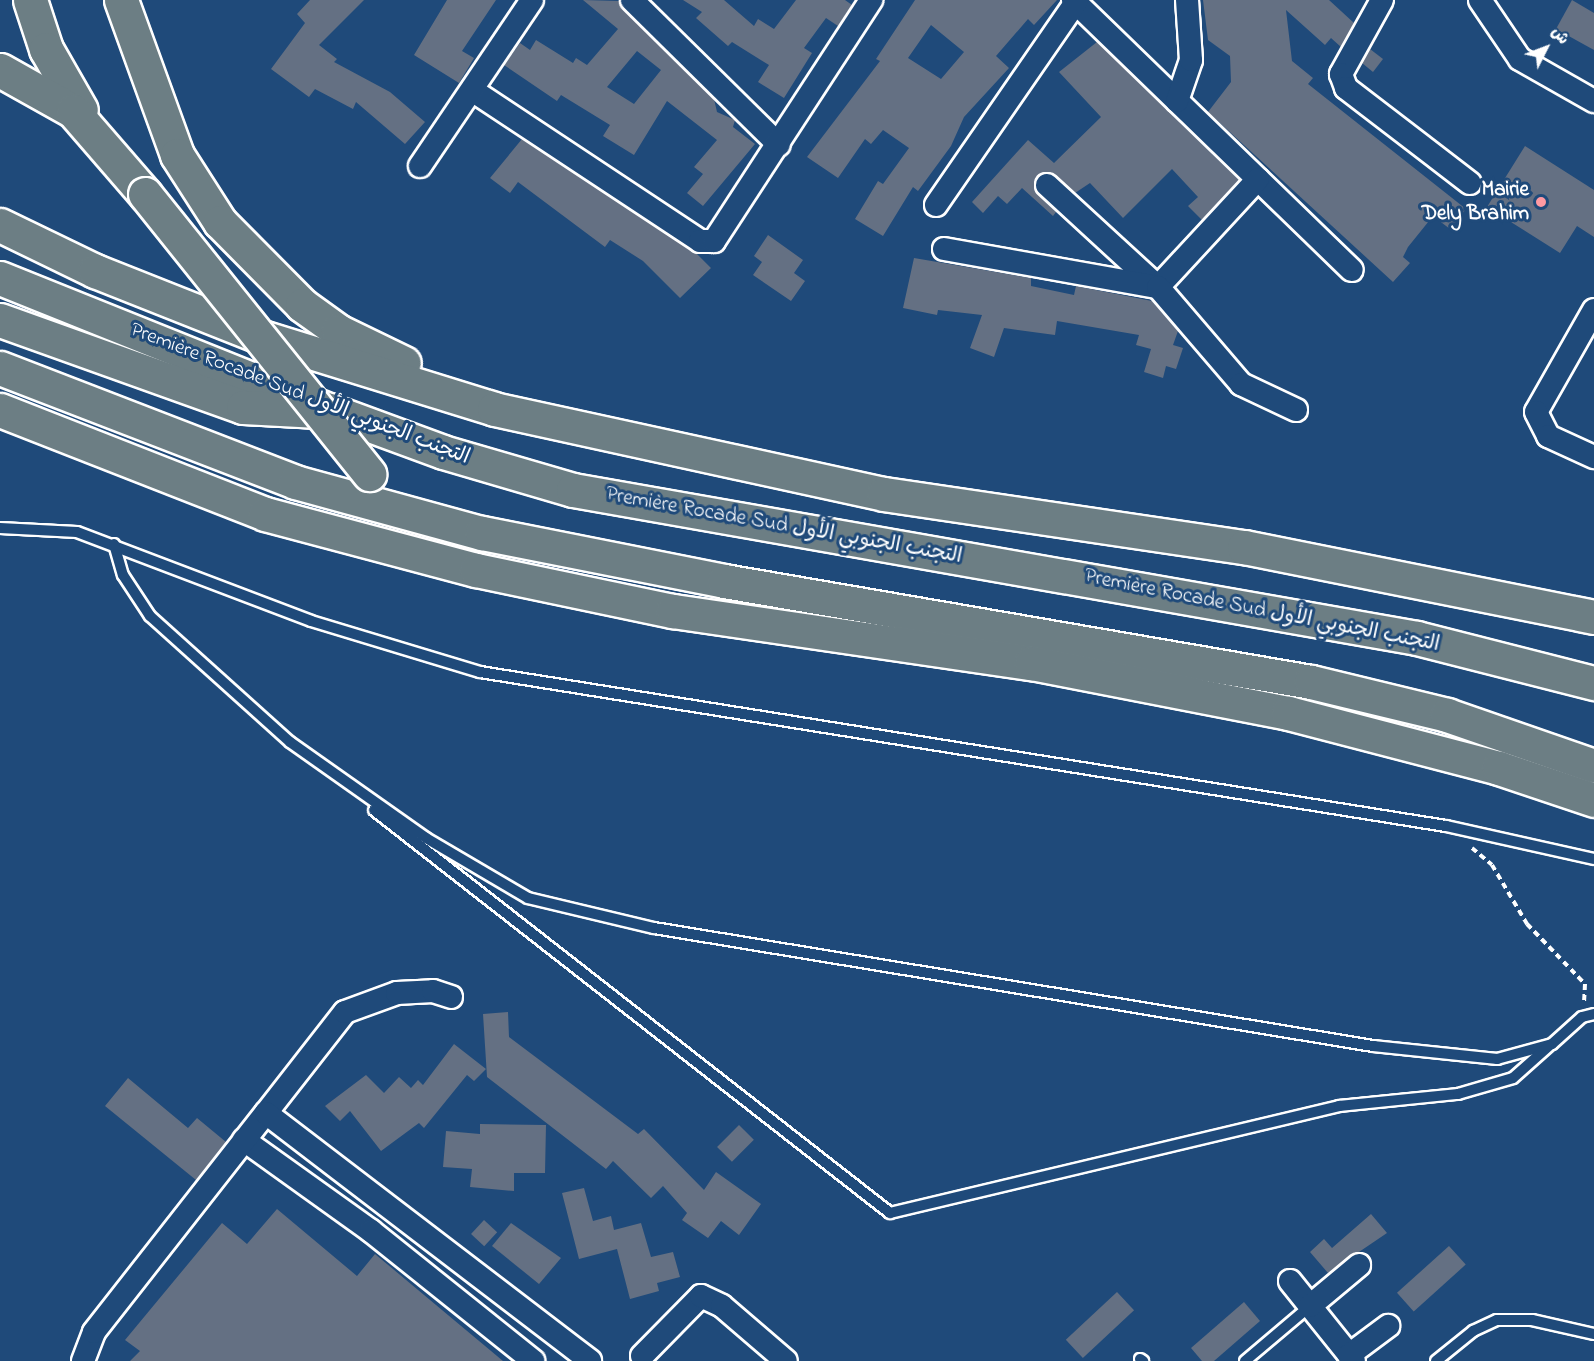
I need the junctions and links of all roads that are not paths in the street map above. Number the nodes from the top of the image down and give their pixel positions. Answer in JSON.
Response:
{"nodes":[{"id":1,"x":30,"y":0,"type":"edge"},
{"id":2,"x":122,"y":0,"type":"edge"},
{"id":3,"x":532,"y":0,"type":"edge"},
{"id":4,"x":632,"y":0,"type":"edge"},
{"id":5,"x":871,"y":0,"type":"edge"},
{"id":6,"x":1187,"y":0,"type":"edge"},
{"id":7,"x":1382,"y":0,"type":"edge"},
{"id":8,"x":1480,"y":0,"type":"edge"},
{"id":9,"x":1075,"y":1,"type":"edge"},
{"id":10,"x":0,"y":70,"type":"edge"},
{"id":11,"x":472,"y":90,"type":"junction"},
{"id":12,"x":1178,"y":101,"type":"junction"},
{"id":13,"x":1594,"y":101,"type":"edge"},
{"id":14,"x":92,"y":130,"type":"junction"},
{"id":15,"x":779,"y":145,"type":"junction"},
{"id":16,"x":420,"y":166,"type":"dead end"},
{"id":17,"x":1258,"y":179,"type":"junction"},
{"id":18,"x":1470,"y":183,"type":"dead end"},
{"id":19,"x":1047,"y":185,"type":"dead end"},
{"id":20,"x":936,"y":205,"type":"dead end"},
{"id":21,"x":0,"y":225,"type":"edge"},
{"id":22,"x":944,"y":249,"type":"dead end"},
{"id":23,"x":1352,"y":270,"type":"dead end"},
{"id":24,"x":0,"y":278,"type":"edge"},
{"id":25,"x":1158,"y":287,"type":"junction"},
{"id":26,"x":0,"y":320,"type":"edge"},
{"id":27,"x":1590,"y":324,"type":"edge"},
{"id":28,"x":0,"y":368,"type":"edge"},
{"id":29,"x":494,"y":409,"type":"junction"},
{"id":30,"x":0,"y":410,"type":"edge"},
{"id":31,"x":329,"y":410,"type":"junction"},
{"id":32,"x":1296,"y":410,"type":"dead end"},
{"id":33,"x":1594,"y":457,"type":"edge"},
{"id":34,"x":0,"y":528,"type":"edge"},
{"id":35,"x":482,"y":533,"type":"junction"},
{"id":36,"x":114,"y":544,"type":"junction"},
{"id":37,"x":1594,"y":617,"type":"edge"},
{"id":38,"x":1594,"y":683,"type":"edge"},
{"id":39,"x":290,"y":742,"type":"junction"},
{"id":40,"x":1594,"y":766,"type":"edge"},
{"id":41,"x":1594,"y":800,"type":"edge"},
{"id":42,"x":1594,"y":859,"type":"edge"},
{"id":43,"x":451,"y":997,"type":"dead end"},
{"id":44,"x":1594,"y":1014,"type":"edge"},
{"id":45,"x":1552,"y":1044,"type":"junction"},
{"id":46,"x":266,"y":1113,"type":"junction"},
{"id":47,"x":244,"y":1140,"type":"junction"},
{"id":48,"x":1359,"y":1265,"type":"dead end"},
{"id":49,"x":1290,"y":1281,"type":"dead end"},
{"id":50,"x":1310,"y":1306,"type":"junction"},
{"id":51,"x":1388,"y":1326,"type":"dead end"},
{"id":52,"x":1594,"y":1334,"type":"edge"},
{"id":53,"x":642,"y":1356,"type":"dead end"},
{"id":54,"x":1351,"y":1358,"type":"edge"},
{"id":55,"x":83,"y":1361,"type":"edge"},
{"id":56,"x":533,"y":1361,"type":"edge"},
{"id":57,"x":590,"y":1361,"type":"edge"},
{"id":58,"x":786,"y":1361,"type":"edge"},
{"id":59,"x":1245,"y":1361,"type":"edge"},
{"id":60,"x":1436,"y":1361,"type":"edge"}],
"edges":[{"from":1,"to":14,"type":"highway"},
{"from":2,"to":29,"type":"highway"},
{"from":3,"to":11,"type":"street"},
{"from":4,"to":15,"type":"street"},
{"from":5,"to":15,"type":"street"},
{"from":6,"to":12,"type":"street"},
{"from":7,"to":18,"type":"street"},
{"from":8,"to":13,"type":"street"},
{"from":9,"to":12,"type":"street"},
{"from":9,"to":20,"type":"street"},
{"from":10,"to":14,"type":"highway"},
{"from":11,"to":15,"type":"street"},
{"from":11,"to":16,"type":"street"},
{"from":12,"to":17,"type":"street"},
{"from":14,"to":35,"type":"highway","bridge":true},
{"from":17,"to":23,"type":"street"},
{"from":17,"to":25,"type":"street"},
{"from":19,"to":25,"type":"street"},
{"from":21,"to":29,"type":"highway","name":"Première Rocade Sud التجنب الجنوبي الأول"},
{"from":22,"to":25,"type":"street"},
{"from":24,"to":31,"type":"highway","name":"Première Rocade Sud التجنب الجنوبي الأول"},
{"from":25,"to":32,"type":"street"},
{"from":26,"to":31,"type":"highway"},
{"from":27,"to":33,"type":"street"},
{"from":28,"to":35,"type":"highway"},
{"from":29,"to":37,"type":"highway","name":"Première Rocade Sud التجنب الجنوبي الأول"},
{"from":30,"to":41,"type":"highway"},
{"from":31,"to":38,"type":"highway","name":"Première Rocade Sud التجنب الجنوبي الأول"},
{"from":34,"to":36,"type":"lane"},
{"from":35,"to":40,"type":"highway"},
{"from":36,"to":39,"type":"lane"},
{"from":36,"to":42,"type":"lane"},
{"from":39,"to":45,"type":"lane"},
{"from":39,"to":45,"type":"lane"},
{"from":43,"to":46,"type":"street"},
{"from":44,"to":45,"type":"lane"},
{"from":46,"to":47,"type":"street"},
{"from":46,"to":57,"type":"street"},
{"from":47,"to":55,"type":"street"},
{"from":47,"to":56,"type":"street"},
{"from":48,"to":50,"type":"street"},
{"from":49,"to":50,"type":"street"},
{"from":50,"to":54,"type":"street"},
{"from":50,"to":59,"type":"lane"},
{"from":51,"to":54,"type":"street"},
{"from":52,"to":60,"type":"lane"},
{"from":53,"to":58,"type":"street"}]}
